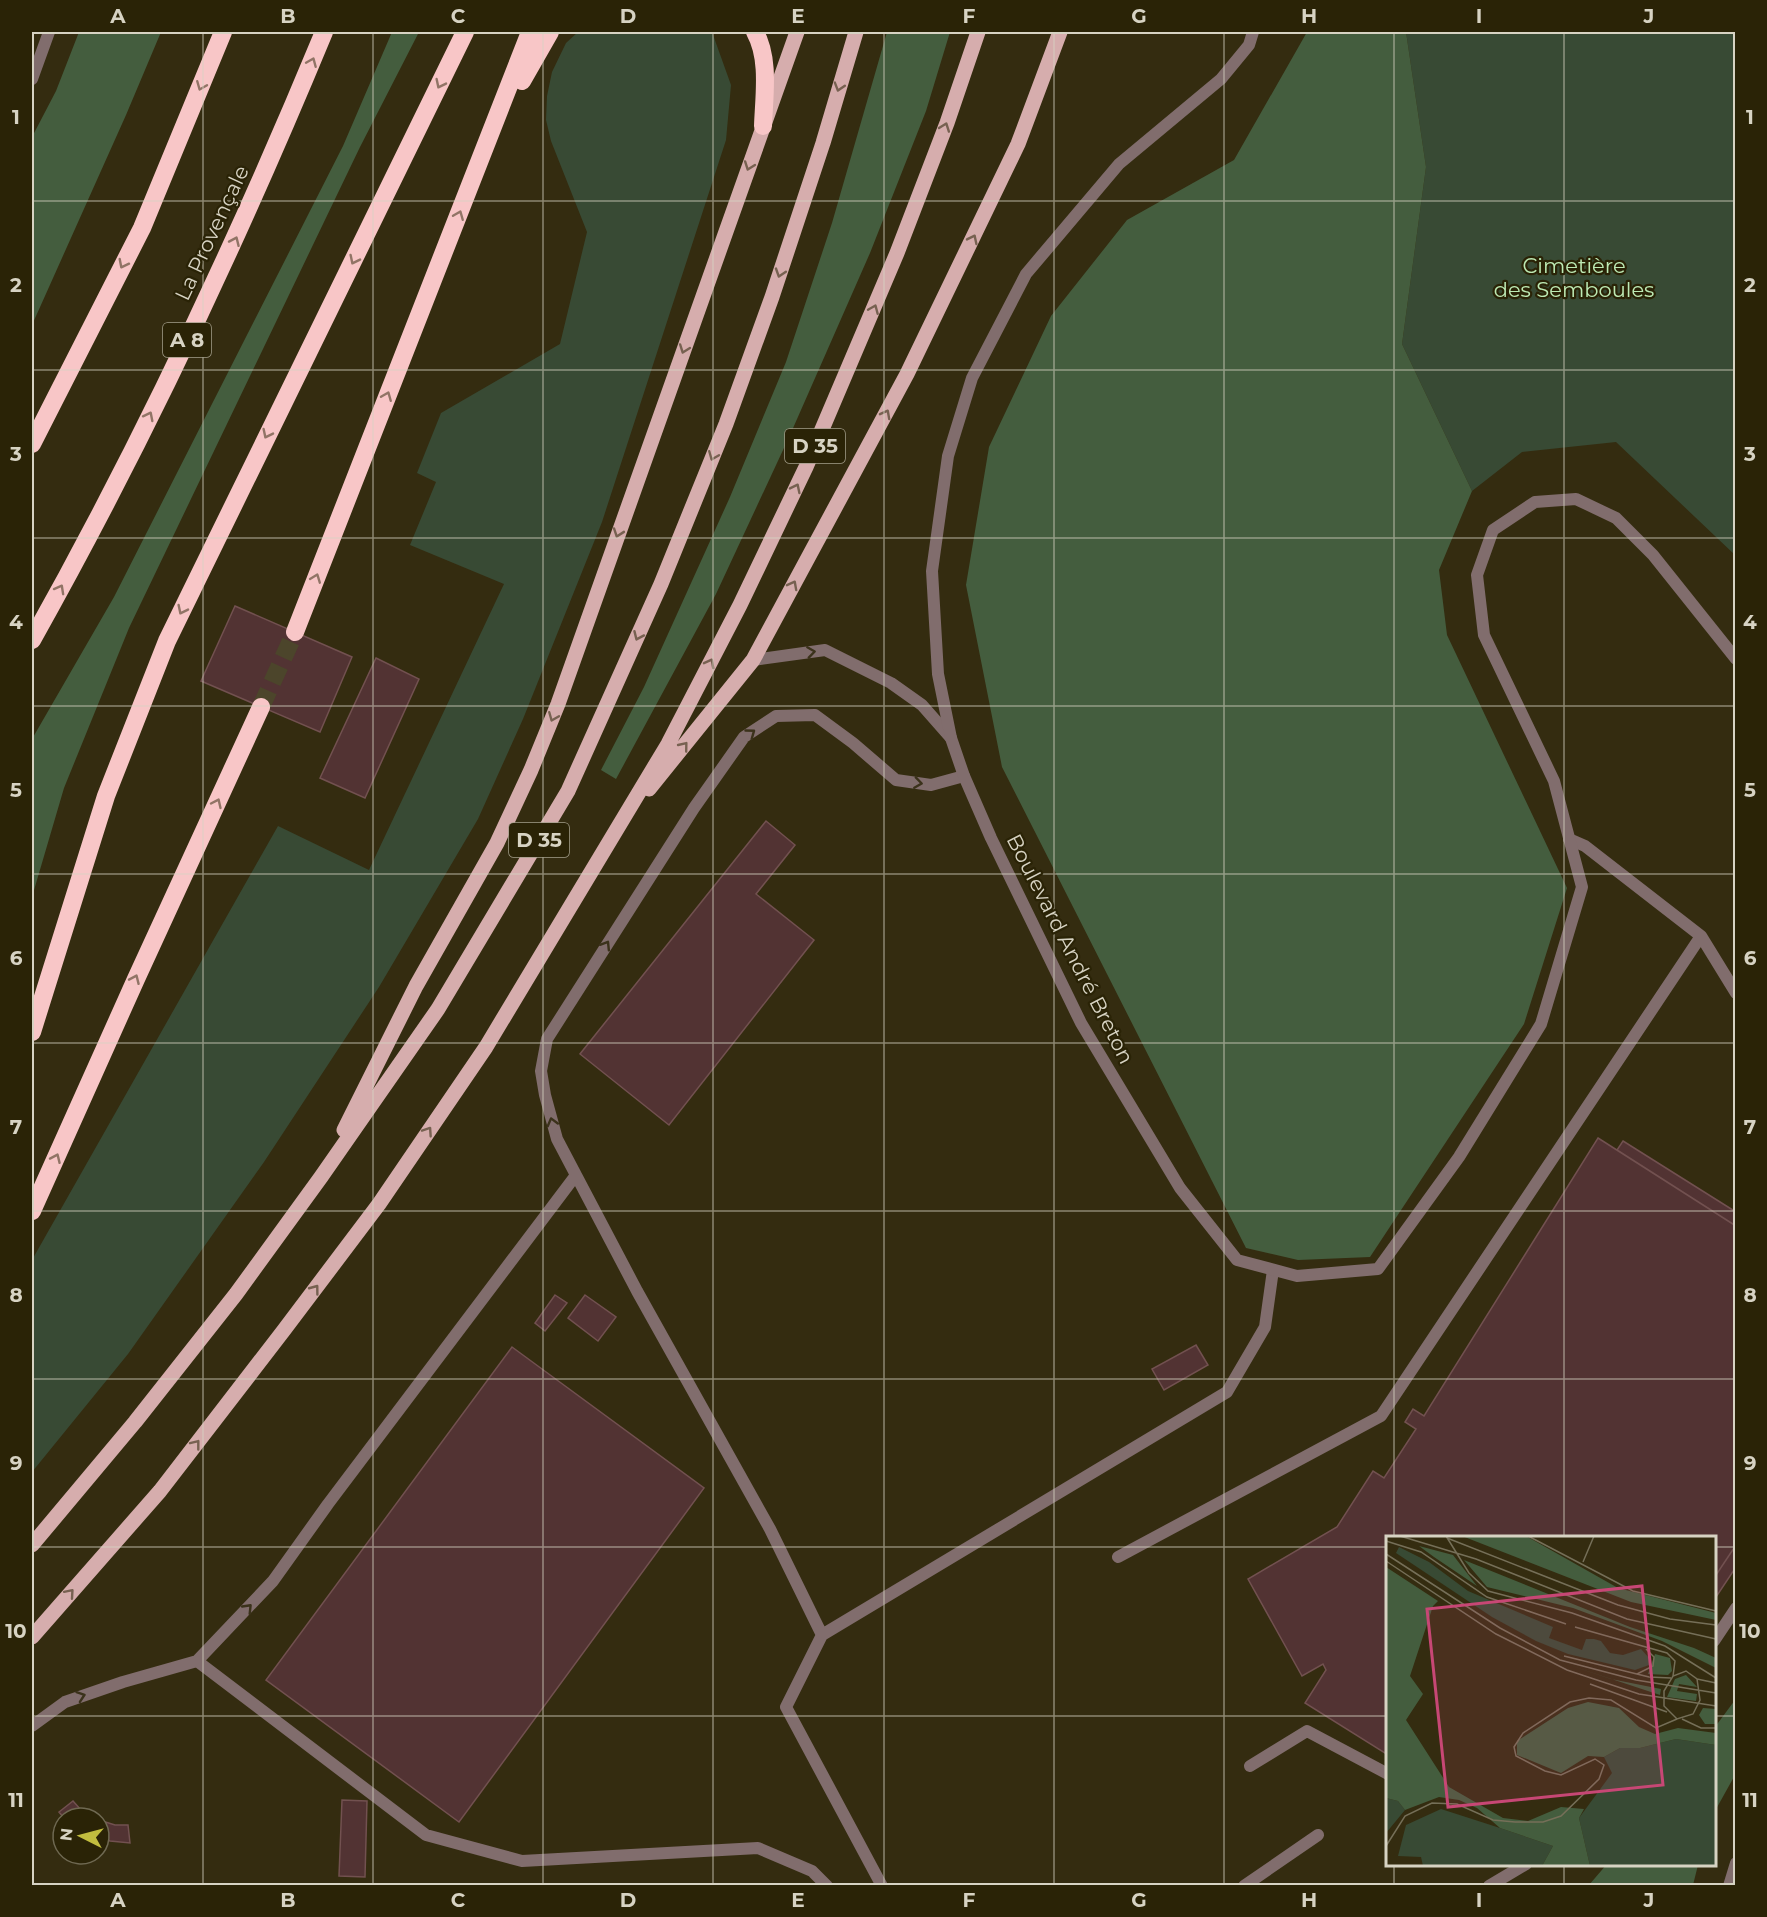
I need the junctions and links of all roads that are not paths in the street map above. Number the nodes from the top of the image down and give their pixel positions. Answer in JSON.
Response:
{"nodes":[{"id":1,"x":49,"y":32,"type":"edge"},
{"id":2,"x":223,"y":32,"type":"edge"},
{"id":3,"x":324,"y":32,"type":"edge"},
{"id":4,"x":465,"y":32,"type":"edge"},
{"id":5,"x":530,"y":32,"type":"edge"},
{"id":6,"x":550,"y":32,"type":"edge"},
{"id":7,"x":755,"y":32,"type":"edge"},
{"id":8,"x":797,"y":32,"type":"edge"},
{"id":9,"x":856,"y":32,"type":"edge"},
{"id":10,"x":978,"y":32,"type":"edge"},
{"id":11,"x":1060,"y":32,"type":"edge"},
{"id":12,"x":1253,"y":32,"type":"edge"},
{"id":13,"x":32,"y":79,"type":"edge"},
{"id":14,"x":764,"y":126,"type":"junction"},
{"id":15,"x":471,"y":185,"type":"junction"},
{"id":16,"x":32,"y":444,"type":"edge"},
{"id":17,"x":295,"y":632,"type":"tunnel mouth"},
{"id":18,"x":32,"y":640,"type":"edge"},
{"id":19,"x":1736,"y":659,"type":"edge"},
{"id":20,"x":753,"y":660,"type":"junction"},
{"id":21,"x":261,"y":707,"type":"tunnel mouth"},
{"id":22,"x":951,"y":738,"type":"junction"},
{"id":23,"x":964,"y":776,"type":"junction"},
{"id":24,"x":1569,"y":839,"type":"junction"},
{"id":25,"x":608,"y":841,"type":"junction"},
{"id":26,"x":1701,"y":936,"type":"junction"},
{"id":27,"x":1736,"y":993,"type":"edge"},
{"id":28,"x":32,"y":1032,"type":"edge"},
{"id":29,"x":576,"y":1175,"type":"junction"},
{"id":30,"x":321,"y":1177,"type":"junction"},
{"id":31,"x":32,"y":1211,"type":"edge"},
{"id":32,"x":1273,"y":1270,"type":"junction"},
{"id":33,"x":32,"y":1545,"type":"edge"},
{"id":34,"x":1118,"y":1557,"type":"dead end"},
{"id":35,"x":1736,"y":1608,"type":"edge"},
{"id":36,"x":822,"y":1635,"type":"junction"},
{"id":37,"x":32,"y":1637,"type":"edge"},
{"id":38,"x":1716,"y":1638,"type":"edge"},
{"id":39,"x":197,"y":1661,"type":"junction"},
{"id":40,"x":32,"y":1726,"type":"edge"},
{"id":41,"x":1250,"y":1766,"type":"dead end"},
{"id":42,"x":1386,"y":1773,"type":"edge"},
{"id":43,"x":1318,"y":1834,"type":"dead end"},
{"id":44,"x":1736,"y":1863,"type":"edge"},
{"id":45,"x":1523,"y":1866,"type":"edge"},
{"id":46,"x":828,"y":1886,"type":"edge"},
{"id":47,"x":882,"y":1886,"type":"edge"},
{"id":48,"x":1244,"y":1886,"type":"edge"},
{"id":49,"x":1489,"y":1886,"type":"edge"},
{"id":50,"x":1729,"y":1886,"type":"edge"}],
"edges":[{"from":1,"to":13,"type":"street"},
{"from":2,"to":16,"type":"highway","one_way":true},
{"from":18,"to":3,"type":"highway","name":"La Provençale","number":"A 8","one_way":true},
{"from":4,"to":28,"type":"highway","one_way":true},
{"from":5,"to":15,"type":"highway"},
{"from":6,"to":15,"type":"highway"},
{"from":7,"to":14,"type":"highway"},
{"from":8,"to":14,"type":"main road"},
{"from":9,"to":30,"type":"main road","number":"D 35","one_way":true},
{"from":25,"to":10,"type":"main road","number":"D 35","one_way":true},
{"from":20,"to":11,"type":"main road","one_way":true},
{"from":12,"to":22,"type":"street","name":"Boulevard André Breton"},
{"from":14,"to":30,"type":"main road","one_way":true},
{"from":17,"to":15,"type":"highway","one_way":true},
{"from":19,"to":24,"type":"street","name":"Boulevard André Breton"},
{"from":20,"to":22,"type":"street","one_way":true},
{"from":25,"to":20,"type":"main road","one_way":true},
{"from":31,"to":21,"type":"highway","one_way":true},
{"from":22,"to":23,"type":"street","name":"Boulevard André Breton"},
{"from":29,"to":23,"type":"street","one_way":true},
{"from":23,"to":32,"type":"street","name":"Boulevard André Breton"},
{"from":24,"to":26,"type":"street"},
{"from":24,"to":32,"type":"street","name":"Boulevard André Breton"},
{"from":37,"to":25,"type":"main road","number":"D 35","one_way":true},
{"from":26,"to":27,"type":"street"},
{"from":26,"to":34,"type":"street"},
{"from":29,"to":36,"type":"street"},
{"from":39,"to":29,"type":"street","one_way":true},
{"from":30,"to":33,"type":"main road","number":"D 35"},
{"from":32,"to":36,"type":"street"},
{"from":35,"to":38,"type":"street"},
{"from":36,"to":47,"type":"street"},
{"from":40,"to":39,"type":"street","one_way":true},
{"from":39,"to":46,"type":"street"},
{"from":41,"to":42,"type":"street"},
{"from":43,"to":48,"type":"street"},
{"from":44,"to":50,"type":"street"},
{"from":45,"to":49,"type":"street"}]}
